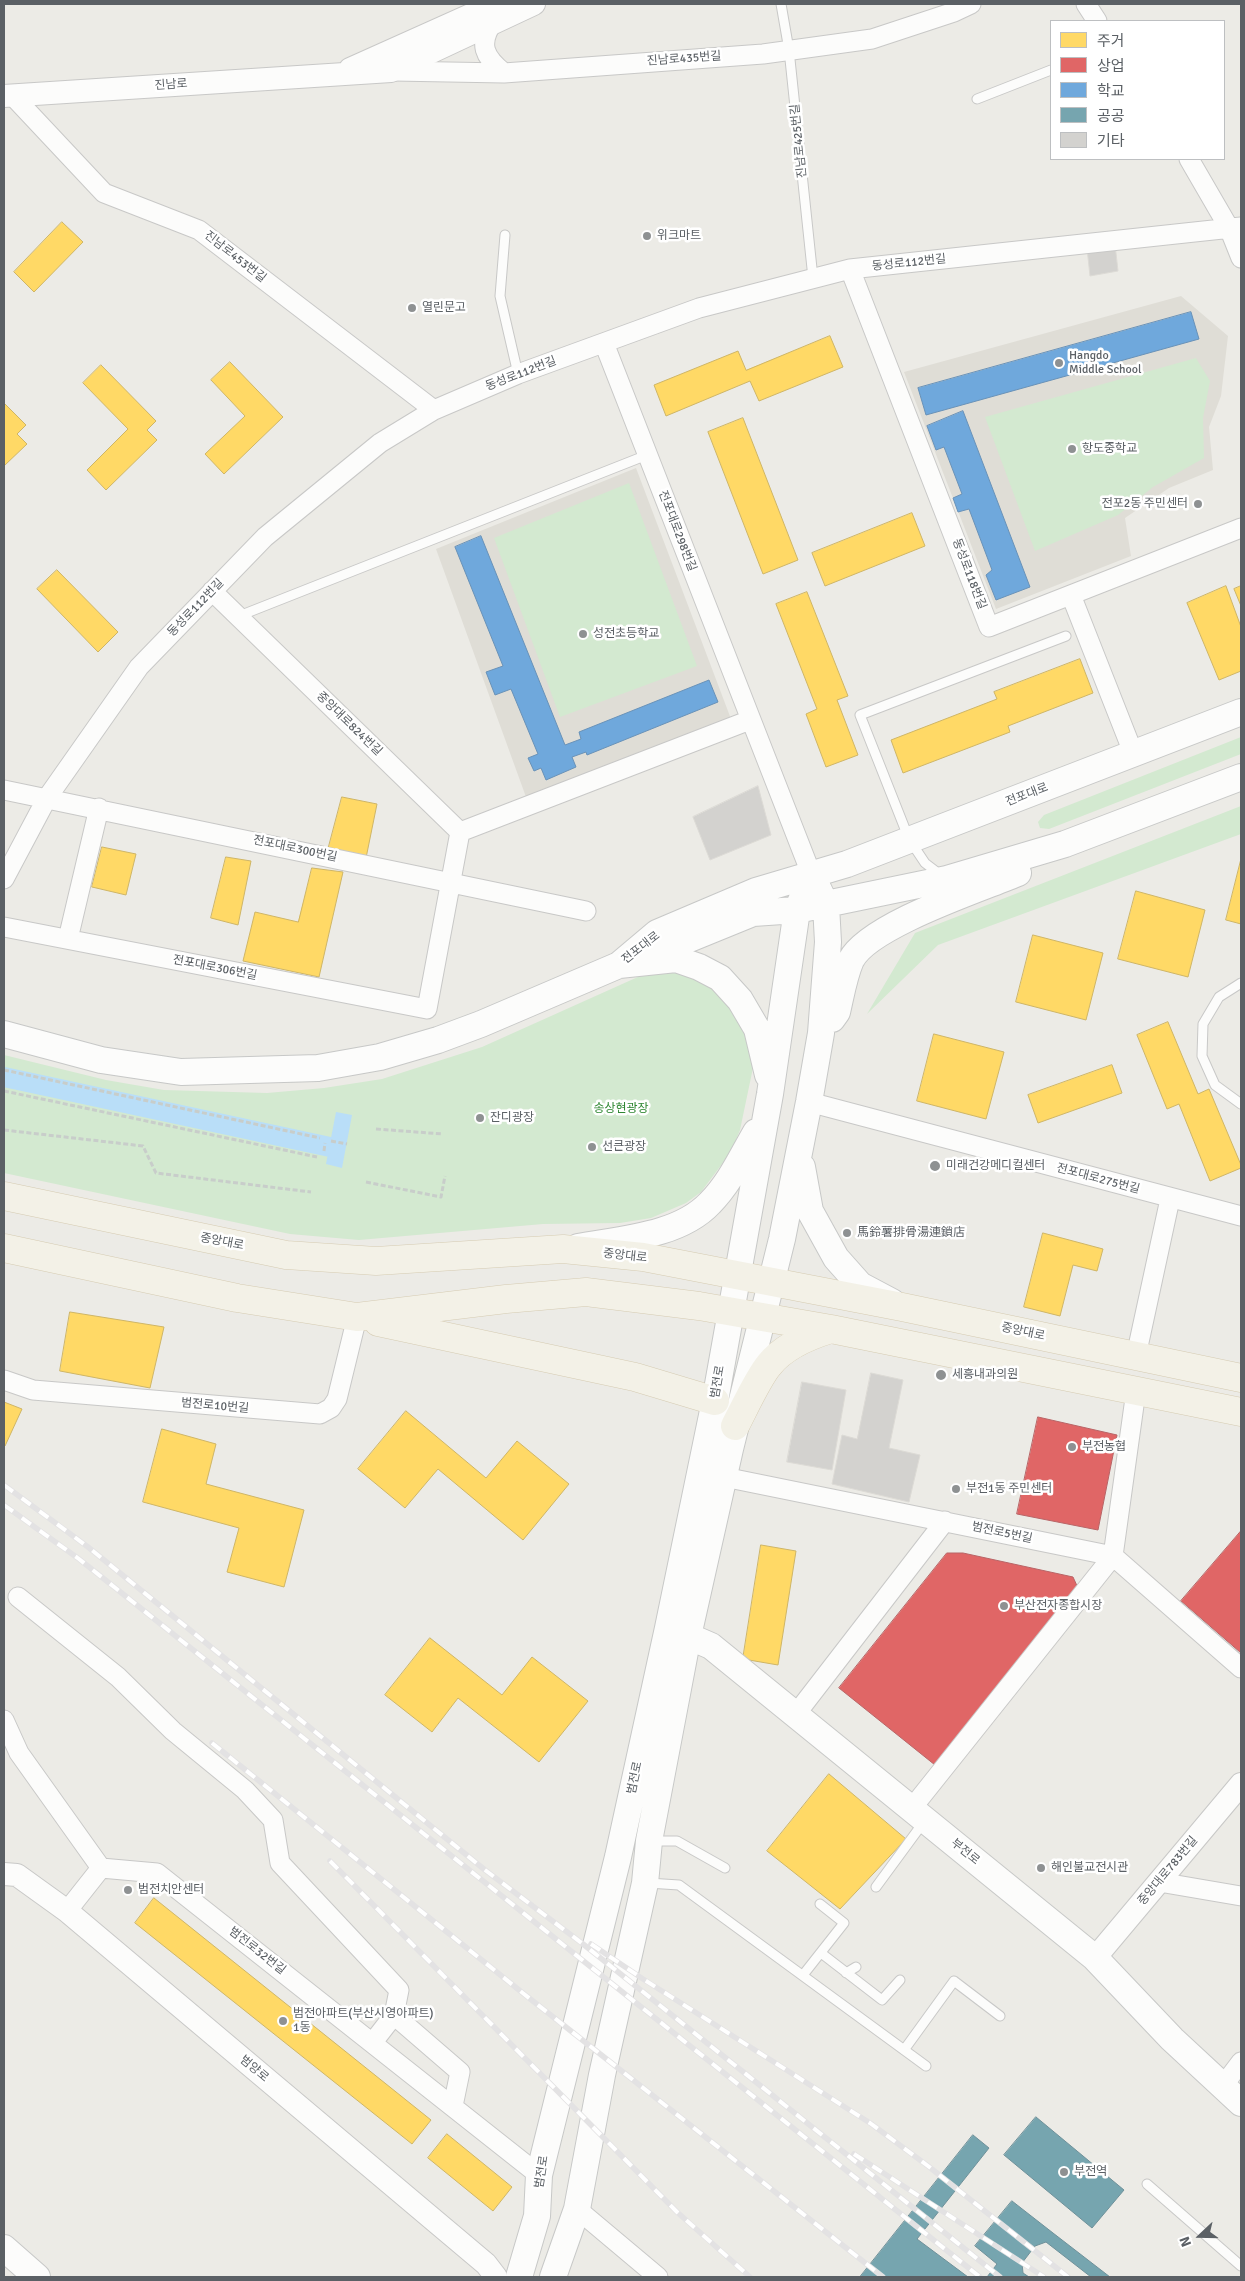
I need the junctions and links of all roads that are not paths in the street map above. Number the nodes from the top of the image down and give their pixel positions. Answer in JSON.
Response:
{"nodes":[{"id":1,"x":534,"y":4,"type":"edge"},
{"id":2,"x":781,"y":4,"type":"edge"},
{"id":3,"x":971,"y":4,"type":"edge"},
{"id":4,"x":1086,"y":4,"type":"edge"},
{"id":5,"x":494,"y":13,"type":"edge"},
{"id":6,"x":1097,"y":20,"type":"edge"},
{"id":7,"x":789,"y":50,"type":"junction"},
{"id":8,"x":1050,"y":70,"type":"edge"},
{"id":9,"x":391,"y":71,"type":"junction"},
{"id":10,"x":504,"y":73,"type":"junction"},
{"id":11,"x":338,"y":74,"type":"junction"},
{"id":12,"x":8,"y":95,"type":"edge"},
{"id":13,"x":976,"y":100,"type":"dead end"},
{"id":14,"x":1190,"y":160,"type":"edge"},
{"id":15,"x":1237,"y":226,"type":"edge"},
{"id":16,"x":505,"y":235,"type":"dead end"},
{"id":17,"x":1241,"y":258,"type":"edge"},
{"id":18,"x":850,"y":269,"type":"junction"},
{"id":19,"x":813,"y":278,"type":"junction"},
{"id":20,"x":604,"y":343,"type":"junction"},
{"id":21,"x":518,"y":374,"type":"junction"},
{"id":22,"x":434,"y":410,"type":"junction"},
{"id":23,"x":647,"y":455,"type":"junction"},
{"id":24,"x":1241,"y":528,"type":"edge"},
{"id":25,"x":212,"y":591,"type":"junction"},
{"id":26,"x":1071,"y":594,"type":"junction"},
{"id":27,"x":239,"y":616,"type":"junction"},
{"id":28,"x":1066,"y":636,"type":"dead end"},
{"id":29,"x":1241,"y":712,"type":"edge"},
{"id":30,"x":750,"y":720,"type":"junction"},
{"id":31,"x":1134,"y":755,"type":"junction"},
{"id":32,"x":1241,"y":777,"type":"edge"},
{"id":33,"x":4,"y":790,"type":"edge"},
{"id":34,"x":47,"y":798,"type":"junction"},
{"id":35,"x":99,"y":808,"type":"junction"},
{"id":36,"x":460,"y":832,"type":"junction"},
{"id":37,"x":909,"y":839,"type":"junction"},
{"id":38,"x":1065,"y":844,"type":"junction"},
{"id":39,"x":812,"y":876,"type":"junction"},
{"id":40,"x":4,"y":879,"type":"edge"},
{"id":41,"x":947,"y":879,"type":"junction"},
{"id":42,"x":451,"y":882,"type":"junction"},
{"id":43,"x":826,"y":904,"type":"junction"},
{"id":44,"x":797,"y":910,"type":"junction"},
{"id":45,"x":586,"y":911,"type":"dead end"},
{"id":46,"x":4,"y":926,"type":"edge"},
{"id":47,"x":68,"y":940,"type":"junction"},
{"id":48,"x":619,"y":965,"type":"junction"},
{"id":49,"x":1241,"y":983,"type":"edge"},
{"id":50,"x":427,"y":1009,"type":"junction"},
{"id":51,"x":821,"y":1033,"type":"junction"},
{"id":52,"x":4,"y":1034,"type":"edge"},
{"id":53,"x":438,"y":1040,"type":"junction"},
{"id":54,"x":809,"y":1102,"type":"junction"},
{"id":55,"x":769,"y":1103,"type":"junction"},
{"id":56,"x":1241,"y":1104,"type":"edge"},
{"id":57,"x":800,"y":1148,"type":"junction"},
{"id":58,"x":4,"y":1196,"type":"edge"},
{"id":59,"x":1170,"y":1199,"type":"junction"},
{"id":60,"x":1241,"y":1216,"type":"edge"},
{"id":61,"x":4,"y":1248,"type":"edge"},
{"id":62,"x":563,"y":1249,"type":"junction"},
{"id":63,"x":736,"y":1275,"type":"junction"},
{"id":64,"x":772,"y":1282,"type":"junction"},
{"id":65,"x":902,"y":1307,"type":"junction"},
{"id":66,"x":730,"y":1310,"type":"junction"},
{"id":67,"x":357,"y":1317,"type":"junction"},
{"id":68,"x":763,"y":1317,"type":"junction"},
{"id":69,"x":831,"y":1329,"type":"junction"},
{"id":70,"x":1136,"y":1356,"type":"junction"},
{"id":71,"x":1241,"y":1378,"type":"edge"},
{"id":72,"x":4,"y":1380,"type":"edge"},
{"id":73,"x":1136,"y":1391,"type":"junction"},
{"id":74,"x":715,"y":1401,"type":"junction"},
{"id":75,"x":1241,"y":1412,"type":"edge"},
{"id":76,"x":735,"y":1426,"type":"junction"},
{"id":77,"x":724,"y":1477,"type":"junction"},
{"id":78,"x":945,"y":1521,"type":"junction"},
{"id":79,"x":1113,"y":1556,"type":"junction"},
{"id":80,"x":18,"y":1597,"type":"dead end"},
{"id":81,"x":678,"y":1632,"type":"junction"},
{"id":82,"x":1241,"y":1668,"type":"edge"},
{"id":83,"x":796,"y":1714,"type":"junction"},
{"id":84,"x":4,"y":1720,"type":"edge"},
{"id":85,"x":1241,"y":1784,"type":"edge"},
{"id":86,"x":919,"y":1814,"type":"junction"},
{"id":87,"x":649,"y":1841,"type":"junction"},
{"id":88,"x":101,"y":1868,"type":"junction"},
{"id":89,"x":725,"y":1868,"type":"dead end"},
{"id":90,"x":4,"y":1874,"type":"edge"},
{"id":91,"x":1159,"y":1882,"type":"junction"},
{"id":92,"x":645,"y":1883,"type":"junction"},
{"id":93,"x":876,"y":1887,"type":"dead end"},
{"id":94,"x":1241,"y":1896,"type":"edge"},
{"id":95,"x":820,"y":1904,"type":"dead end"},
{"id":96,"x":67,"y":1912,"type":"junction"},
{"id":97,"x":821,"y":1953,"type":"junction"},
{"id":98,"x":1095,"y":1958,"type":"junction"},
{"id":99,"x":856,"y":1967,"type":"dead end"},
{"id":100,"x":846,"y":1973,"type":"junction"},
{"id":101,"x":803,"y":1975,"type":"junction"},
{"id":102,"x":900,"y":1980,"type":"dead end"},
{"id":103,"x":394,"y":2015,"type":"junction"},
{"id":104,"x":1000,"y":2016,"type":"dead end"},
{"id":105,"x":373,"y":2042,"type":"junction"},
{"id":106,"x":904,"y":2050,"type":"junction"},
{"id":107,"x":1241,"y":2062,"type":"edge"},
{"id":108,"x":926,"y":2066,"type":"dead end"},
{"id":109,"x":1232,"y":2095,"type":"edge"},
{"id":110,"x":453,"y":2106,"type":"junction"},
{"id":111,"x":540,"y":2174,"type":"junction"},
{"id":112,"x":1147,"y":2184,"type":"dead end"},
{"id":113,"x":576,"y":2209,"type":"junction"},
{"id":114,"x":4,"y":2248,"type":"edge"},
{"id":115,"x":1241,"y":2266,"type":"edge"},
{"id":116,"x":37,"y":2277,"type":"edge"},
{"id":117,"x":496,"y":2277,"type":"edge"},
{"id":118,"x":519,"y":2277,"type":"edge"},
{"id":119,"x":553,"y":2277,"type":"edge"},
{"id":120,"x":658,"y":2277,"type":"edge"}],
"edges":[{"from":1,"to":5,"type":"street","name":"진남로"},
{"from":2,"to":7,"type":"lane","name":"진남로425번길"},
{"from":3,"to":7,"type":"street","name":"진남로435번길"},
{"from":4,"to":6,"type":"street"},
{"from":5,"to":9,"type":"street","name":"진남로"},
{"from":5,"to":10,"type":"street"},
{"from":5,"to":11,"type":"street","name":"진남로"},
{"from":7,"to":10,"type":"street","name":"진남로435번길"},
{"from":7,"to":19,"type":"lane","name":"진남로425번길"},
{"from":8,"to":13,"type":"lane"},
{"from":9,"to":10,"type":"street","name":"진남로435번길"},
{"from":9,"to":11,"type":"street","name":"진남로"},
{"from":11,"to":12,"type":"street","name":"진남로"},
{"from":12,"to":22,"type":"street","name":"진남로453번길"},
{"from":14,"to":15,"type":"street"},
{"from":15,"to":17,"type":"street"},
{"from":15,"to":18,"type":"street","name":"동성로112번길"},
{"from":16,"to":21,"type":"lane"},
{"from":18,"to":19,"type":"street","name":"동성로112번길"},
{"from":18,"to":26,"type":"street","name":"동성로118번길"},
{"from":19,"to":20,"type":"street","name":"동성로112번길"},
{"from":20,"to":21,"type":"street","name":"동성로112번길"},
{"from":20,"to":23,"type":"street","name":"전포대로298번길"},
{"from":21,"to":22,"type":"street","name":"동성로112번길"},
{"from":22,"to":25,"type":"street","name":"동성로112번길"},
{"from":23,"to":27,"type":"lane"},
{"from":23,"to":30,"type":"street","name":"전포대로298번길"},
{"from":24,"to":26,"type":"street","name":"동성로118번길"},
{"from":25,"to":27,"type":"street","name":"중앙대로824번길"},
{"from":25,"to":34,"type":"street","name":"동성로112번길"},
{"from":26,"to":31,"type":"street"},
{"from":27,"to":36,"type":"street","name":"중앙대로824번길"},
{"from":28,"to":37,"type":"lane"},
{"from":29,"to":31,"type":"main road","name":"전포대로"},
{"from":30,"to":36,"type":"street"},
{"from":30,"to":39,"type":"street","name":"전포대로298번길"},
{"from":31,"to":37,"type":"main road","name":"전포대로"},
{"from":32,"to":38,"type":"main road","name":"전포대로"},
{"from":33,"to":34,"type":"street","name":"전포대로300번길"},
{"from":34,"to":35,"type":"street","name":"전포대로300번길"},
{"from":34,"to":40,"type":"street","name":"동성로112번길"},
{"from":35,"to":42,"type":"street","name":"전포대로300번길"},
{"from":35,"to":47,"type":"street"},
{"from":36,"to":42,"type":"street"},
{"from":37,"to":39,"type":"main road","name":"전포대로"},
{"from":37,"to":41,"type":"lane"},
{"from":38,"to":41,"type":"main road","name":"전포대로"},
{"from":38,"to":51,"type":"main road"},
{"from":39,"to":43,"type":"main road"},
{"from":39,"to":44,"type":"main road"},
{"from":39,"to":48,"type":"main road","name":"전포대로"},
{"from":41,"to":43,"type":"main road","name":"전포대로"},
{"from":42,"to":45,"type":"street","name":"전포대로300번길"},
{"from":42,"to":50,"type":"street"},
{"from":43,"to":44,"type":"main road","name":"전포대로"},
{"from":43,"to":51,"type":"main road"},
{"from":44,"to":48,"type":"main road","name":"전포대로"},
{"from":44,"to":55,"type":"main road"},
{"from":46,"to":47,"type":"street","name":"전포대로306번길"},
{"from":47,"to":50,"type":"street","name":"전포대로306번길"},
{"from":48,"to":53,"type":"main road"},
{"from":48,"to":55,"type":"main road"},
{"from":49,"to":56,"type":"lane"},
{"from":50,"to":53,"type":"street"},
{"from":51,"to":54,"type":"main road"},
{"from":52,"to":53,"type":"main road"},
{"from":54,"to":57,"type":"main road"},
{"from":54,"to":59,"type":"street","name":"전포대로275번길"},
{"from":55,"to":62,"type":"main road"},
{"from":55,"to":63,"type":"main road"},
{"from":57,"to":64,"type":"main road"},
{"from":57,"to":65,"type":"main road"},
{"from":58,"to":62,"type":"main road","name":"중앙대로"},
{"from":59,"to":60,"type":"street","name":"전포대로275번길"},
{"from":59,"to":70,"type":"street"},
{"from":61,"to":67,"type":"main road"},
{"from":62,"to":63,"type":"main road","name":"중앙대로"},
{"from":63,"to":64,"type":"main road","name":"중앙대로"},
{"from":63,"to":66,"type":"main road","name":"범전로"},
{"from":64,"to":65,"type":"main road","name":"중앙대로"},
{"from":64,"to":68,"type":"main road","name":"범전로"},
{"from":65,"to":70,"type":"main road","name":"중앙대로"},
{"from":66,"to":67,"type":"main road"},
{"from":66,"to":68,"type":"main road"},
{"from":66,"to":74,"type":"main road","name":"범전로"},
{"from":67,"to":72,"type":"street","name":"범전로10번길"},
{"from":67,"to":74,"type":"main road"},
{"from":68,"to":69,"type":"main road"},
{"from":68,"to":76,"type":"main road","name":"범전로"},
{"from":69,"to":73,"type":"main road"},
{"from":69,"to":76,"type":"main road"},
{"from":70,"to":71,"type":"main road","name":"중앙대로"},
{"from":73,"to":75,"type":"main road"},
{"from":73,"to":79,"type":"street"},
{"from":74,"to":81,"type":"main road","name":"범전로"},
{"from":76,"to":77,"type":"main road","name":"범전로"},
{"from":77,"to":78,"type":"street","name":"범전로5번길"},
{"from":77,"to":81,"type":"main road","name":"범전로"},
{"from":78,"to":79,"type":"street","name":"범전로5번길"},
{"from":78,"to":83,"type":"street"},
{"from":79,"to":82,"type":"street","name":"범전로5번길"},
{"from":79,"to":86,"type":"street"},
{"from":80,"to":103,"type":"street"},
{"from":81,"to":83,"type":"main road","name":"부전로"},
{"from":81,"to":87,"type":"main road","name":"범전로"},
{"from":81,"to":111,"type":"main road","name":"범전로"},
{"from":83,"to":86,"type":"main road","name":"부전로"},
{"from":84,"to":88,"type":"street"},
{"from":85,"to":91,"type":"street","name":"중앙대로783번길"},
{"from":86,"to":93,"type":"lane"},
{"from":86,"to":98,"type":"main road","name":"부전로"},
{"from":87,"to":89,"type":"lane"},
{"from":87,"to":92,"type":"main road","name":"범전로"},
{"from":88,"to":96,"type":"street"},
{"from":88,"to":105,"type":"street","name":"범전로32번길"},
{"from":90,"to":96,"type":"street","name":"범양로"},
{"from":91,"to":94,"type":"street"},
{"from":91,"to":98,"type":"street","name":"중앙대로783번길"},
{"from":92,"to":101,"type":"lane"},
{"from":92,"to":113,"type":"main road","name":"범전로"},
{"from":95,"to":97,"type":"lane"},
{"from":96,"to":117,"type":"street","name":"범양로"},
{"from":97,"to":100,"type":"lane"},
{"from":97,"to":101,"type":"lane"},
{"from":98,"to":109,"type":"main road","name":"부전로"},
{"from":99,"to":100,"type":"lane"},
{"from":100,"to":102,"type":"lane"},
{"from":101,"to":106,"type":"lane"},
{"from":103,"to":105,"type":"street"},
{"from":103,"to":110,"type":"street"},
{"from":104,"to":106,"type":"lane"},
{"from":105,"to":110,"type":"street","name":"범전로32번길"},
{"from":106,"to":108,"type":"lane"},
{"from":107,"to":109,"type":"street"},
{"from":110,"to":111,"type":"street","name":"범전로32번길"},
{"from":111,"to":118,"type":"main road","name":"범전로"},
{"from":112,"to":115,"type":"lane"},
{"from":113,"to":119,"type":"main road","name":"범전로"},
{"from":113,"to":120,"type":"street"},
{"from":114,"to":116,"type":"main road"}]}
